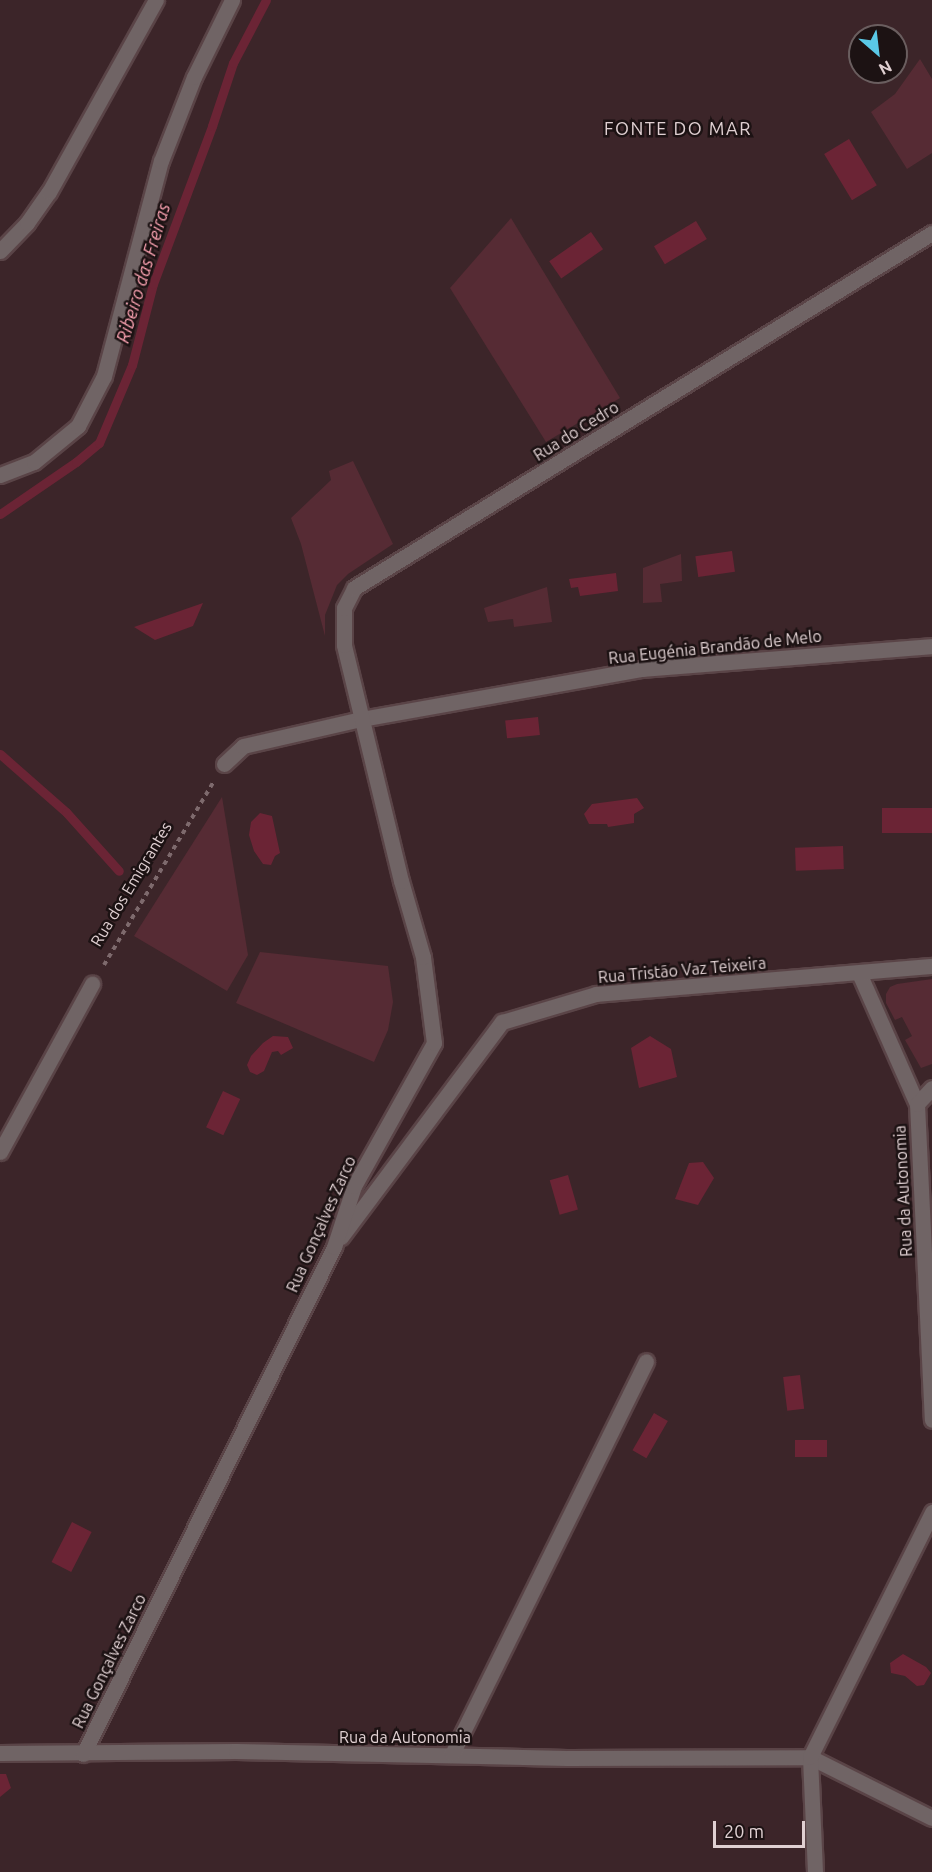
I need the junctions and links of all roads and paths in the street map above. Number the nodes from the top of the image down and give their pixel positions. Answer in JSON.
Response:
{"nodes":[{"id":1,"x":156,"y":0,"type":"edge"},
{"id":2,"x":232,"y":0,"type":"edge"},
{"id":3,"x":932,"y":233,"type":"edge"},
{"id":4,"x":0,"y":251,"type":"edge"},
{"id":5,"x":0,"y":475,"type":"edge"},
{"id":6,"x":929,"y":645,"type":"edge"},
{"id":7,"x":361,"y":719,"type":"junction"},
{"id":8,"x":224,"y":764,"type":"joint"},
{"id":9,"x":932,"y":966,"type":"edge"},
{"id":10,"x":859,"y":972,"type":"junction"},
{"id":11,"x":92,"y":984,"type":"joint"},
{"id":12,"x":932,"y":1088,"type":"edge"},
{"id":13,"x":917,"y":1104,"type":"junction"},
{"id":14,"x":0,"y":1152,"type":"edge"},
{"id":15,"x":334,"y":1246,"type":"junction"},
{"id":16,"x":646,"y":1361,"type":"dead end"},
{"id":17,"x":932,"y":1420,"type":"edge"},
{"id":18,"x":932,"y":1512,"type":"edge"},
{"id":19,"x":0,"y":1753,"type":"edge"},
{"id":20,"x":83,"y":1754,"type":"junction"},
{"id":21,"x":452,"y":1754,"type":"junction"},
{"id":22,"x":810,"y":1757,"type":"junction"},
{"id":23,"x":932,"y":1818,"type":"edge"},
{"id":24,"x":814,"y":1872,"type":"edge"}],
"edges":[{"from":1,"to":4,"type":"street"},
{"from":2,"to":5,"type":"street"},
{"from":3,"to":7,"type":"street","name":"Rua do Cedro"},
{"from":6,"to":7,"type":"street","name":"Rua Eugénia Brandão de Melo"},
{"from":7,"to":8,"type":"street"},
{"from":7,"to":15,"type":"street","name":"Rua Gonçalves Zarco"},
{"from":8,"to":11,"type":"path","name":"Rua dos Emigrantes"},
{"from":9,"to":10,"type":"street","name":"Rua Tristão Vaz Teixeira"},
{"from":10,"to":13,"type":"street","name":"Rua da Autonomia"},
{"from":10,"to":15,"type":"street","name":"Rua Tristão Vaz Teixeira"},
{"from":11,"to":14,"type":"street"},
{"from":12,"to":13,"type":"street"},
{"from":13,"to":17,"type":"street","name":"Rua da Autonomia"},
{"from":15,"to":20,"type":"street","name":"Rua Gonçalves Zarco"},
{"from":16,"to":21,"type":"street"},
{"from":18,"to":22,"type":"street"},
{"from":19,"to":20,"type":"street","name":"Rua da Autonomia"},
{"from":20,"to":21,"type":"street","name":"Rua da Autonomia"},
{"from":21,"to":22,"type":"street","name":"Rua da Autonomia"},
{"from":22,"to":23,"type":"street","name":"Rua da Autonomia"},
{"from":22,"to":24,"type":"street"}]}
